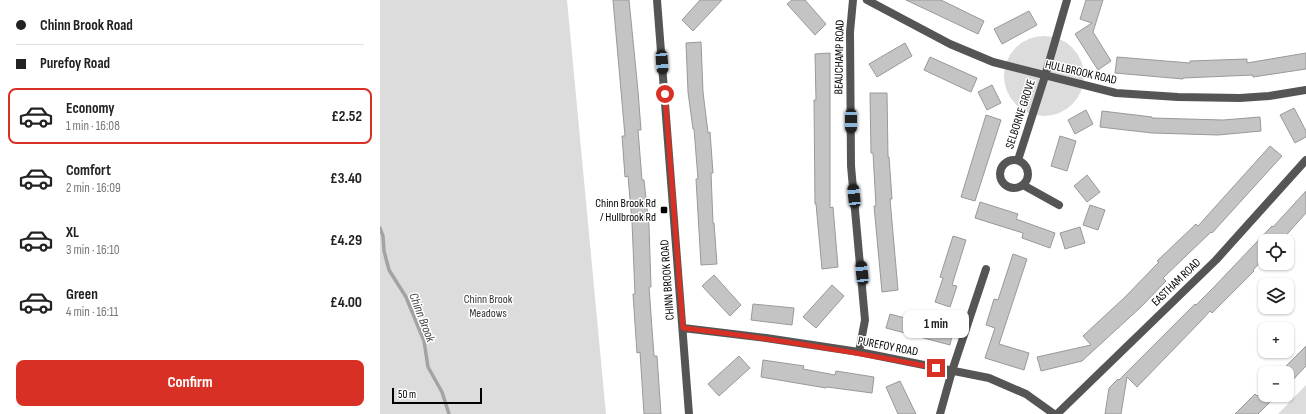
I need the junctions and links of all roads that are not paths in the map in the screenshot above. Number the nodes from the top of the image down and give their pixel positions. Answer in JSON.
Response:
{"nodes":[{"id":1,"x":658,"y":0,"type":"edge"},
{"id":2,"x":853,"y":0,"type":"edge"},
{"id":3,"x":867,"y":0,"type":"edge"},
{"id":4,"x":1067,"y":0,"type":"edge"},
{"id":5,"x":1045,"y":76,"type":"junction"},
{"id":6,"x":1306,"y":90,"type":"edge"},
{"id":7,"x":1018,"y":160,"type":"junction"},
{"id":8,"x":1306,"y":160,"type":"edge"},
{"id":9,"x":1024,"y":185,"type":"junction"},
{"id":10,"x":1059,"y":205,"type":"dead end"},
{"id":11,"x":986,"y":269,"type":"dead end"},
{"id":12,"x":683,"y":328,"type":"junction"},
{"id":13,"x":859,"y":352,"type":"junction"},
{"id":14,"x":952,"y":371,"type":"junction"},
{"id":15,"x":689,"y":414,"type":"edge"},
{"id":16,"x":940,"y":414,"type":"edge"},
{"id":17,"x":1055,"y":414,"type":"edge"}],
"edges":[{"from":1,"to":12,"type":"street","name":"CHINN BROOK ROAD"},
{"from":2,"to":13,"type":"street","name":"BEAUCHAMP ROAD"},
{"from":3,"to":5,"type":"street","name":"HULLBROOK ROAD"},
{"from":4,"to":5,"type":"street","name":"SELBORNE GROVE"},
{"from":5,"to":6,"type":"street","name":"HULLBROOK ROAD"},
{"from":5,"to":7,"type":"street","name":"SELBORNE GROVE"},
{"from":7,"to":9,"type":"street","name":"SELBORNE GROVE"},
{"from":7,"to":9,"type":"street","name":"SELBORNE GROVE"},
{"from":8,"to":17,"type":"street","name":"EASTHAM ROAD"},
{"from":9,"to":10,"type":"street"},
{"from":11,"to":14,"type":"street"},
{"from":12,"to":13,"type":"street","name":"PUREFOY ROAD"},
{"from":12,"to":15,"type":"street","name":"CHINN BROOK ROAD"},
{"from":13,"to":14,"type":"street","name":"PUREFOY ROAD"},
{"from":14,"to":16,"type":"street"},
{"from":14,"to":17,"type":"street","name":"PUREFOY ROAD"}]}
